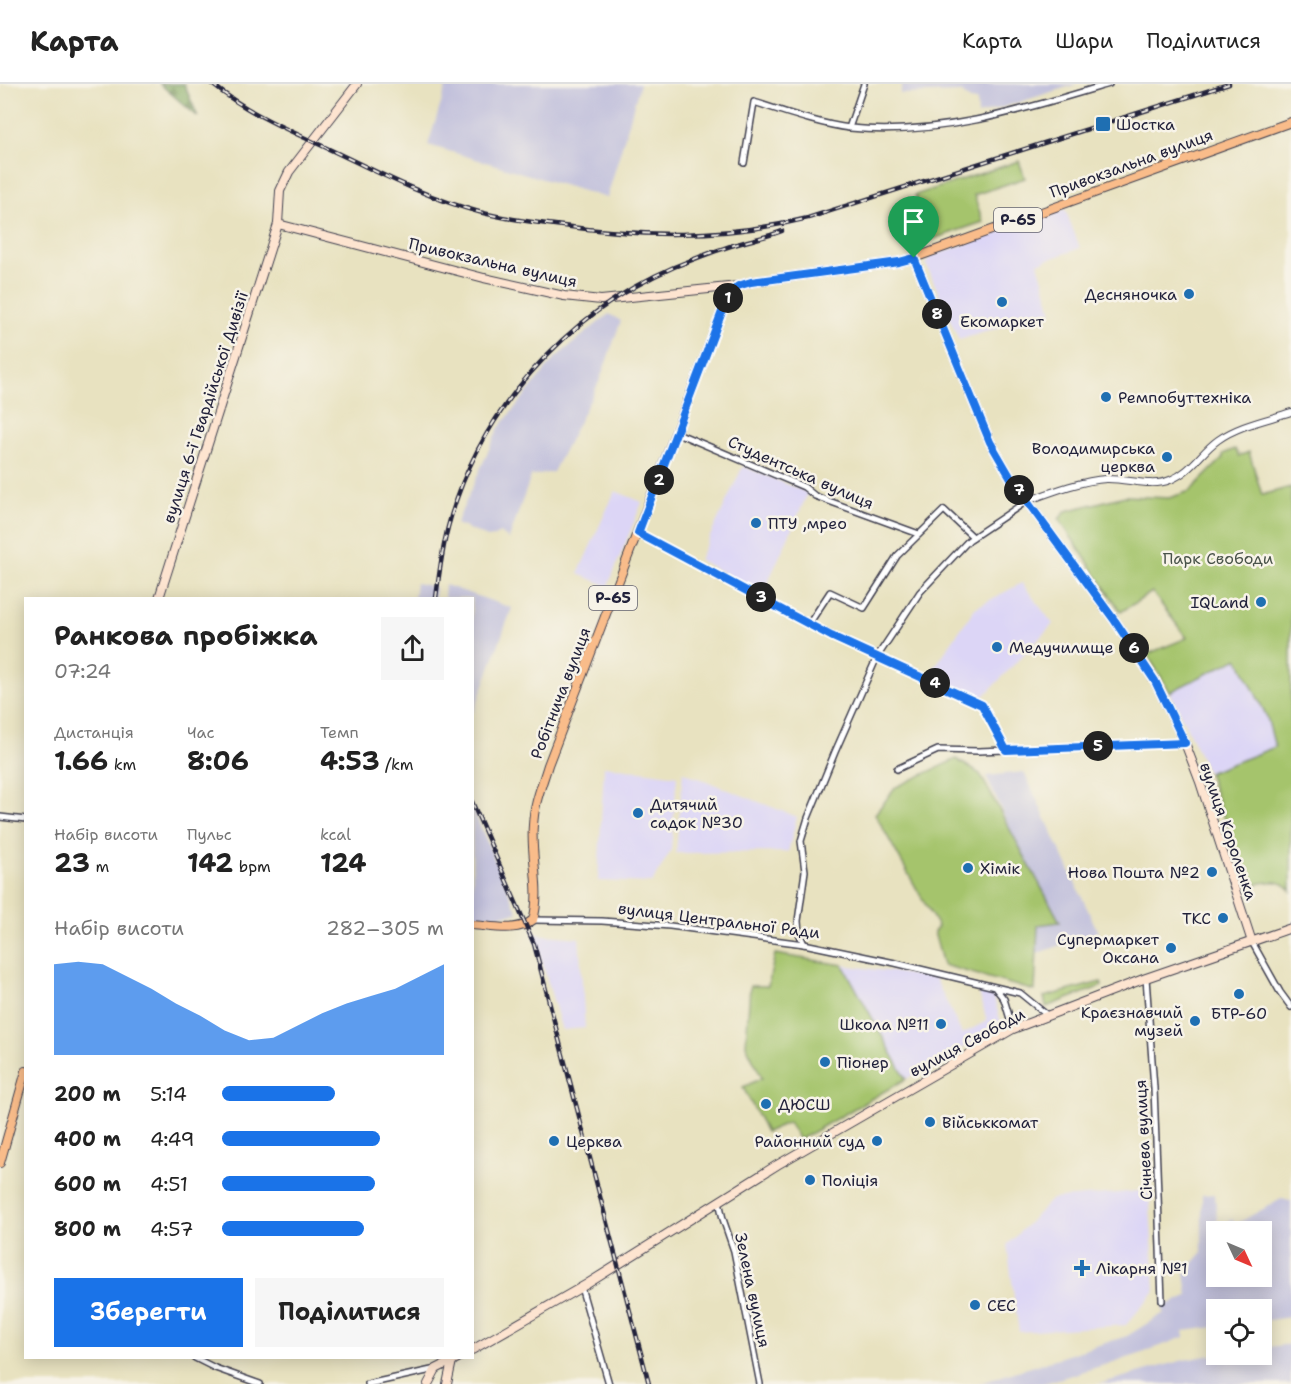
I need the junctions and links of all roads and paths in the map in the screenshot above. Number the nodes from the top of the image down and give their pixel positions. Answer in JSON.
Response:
{"nodes":[{"id":1,"x":864,"y":84,"type":"edge"},
{"id":2,"x":1109,"y":84,"type":"edge"},
{"id":3,"x":355,"y":85,"type":"edge"},
{"id":4,"x":1291,"y":122,"type":"edge"},
{"id":5,"x":849,"y":128,"type":"junction"},
{"id":6,"x":744,"y":163,"type":"dead end"},
{"id":7,"x":278,"y":224,"type":"junction"},
{"id":8,"x":914,"y":258,"type":"junction"},
{"id":9,"x":738,"y":286,"type":"junction"},
{"id":10,"x":1291,"y":412,"type":"edge"},
{"id":11,"x":677,"y":433,"type":"junction"},
{"id":12,"x":1027,"y":501,"type":"junction"},
{"id":13,"x":638,"y":533,"type":"junction"},
{"id":14,"x":917,"y":533,"type":"junction"},
{"id":15,"x":973,"y":537,"type":"junction"},
{"id":16,"x":159,"y":597,"type":"edge"},
{"id":17,"x":809,"y":624,"type":"junction"},
{"id":18,"x":877,"y":657,"type":"junction"},
{"id":19,"x":1185,"y":743,"type":"junction"},
{"id":20,"x":1006,"y":750,"type":"junction"},
{"id":21,"x":897,"y":769,"type":"dead end"},
{"id":22,"x":0,"y":817,"type":"edge"},
{"id":23,"x":24,"y":820,"type":"edge"},
{"id":24,"x":533,"y":920,"type":"junction"},
{"id":25,"x":474,"y":925,"type":"edge"},
{"id":26,"x":1291,"y":928,"type":"edge"},
{"id":27,"x":1252,"y":942,"type":"junction"},
{"id":28,"x":804,"y":944,"type":"junction"},
{"id":29,"x":1146,"y":978,"type":"junction"},
{"id":30,"x":995,"y":988,"type":"junction"},
{"id":31,"x":1291,"y":1007,"type":"edge"},
{"id":32,"x":1047,"y":1016,"type":"junction"},
{"id":33,"x":1013,"y":1029,"type":"junction"},
{"id":34,"x":24,"y":1078,"type":"edge"},
{"id":35,"x":0,"y":1163,"type":"edge"},
{"id":36,"x":719,"y":1201,"type":"junction"},
{"id":37,"x":581,"y":1287,"type":"junction"},
{"id":38,"x":1162,"y":1301,"type":"dead end"},
{"id":39,"x":474,"y":1349,"type":"edge"},
{"id":40,"x":197,"y":1359,"type":"edge"},
{"id":41,"x":455,"y":1359,"type":"edge"},
{"id":42,"x":436,"y":1369,"type":"junction"},
{"id":43,"x":260,"y":1384,"type":"edge"},
{"id":44,"x":368,"y":1384,"type":"edge"},
{"id":45,"x":428,"y":1384,"type":"edge"},
{"id":46,"x":447,"y":1384,"type":"edge"},
{"id":47,"x":609,"y":1384,"type":"edge"},
{"id":48,"x":760,"y":1384,"type":"edge"}],
"edges":[{"from":1,"to":5,"type":"street"},
{"from":2,"to":5,"type":"street"},
{"from":3,"to":7,"type":"main road","name":"вулиця 6-ї Гвардійської Дивізії"},
{"from":4,"to":8,"type":"main road","name":"Привокзальна вулиця","number":"Р-65"},
{"from":5,"to":6,"type":"street"},
{"from":7,"to":9,"type":"main road","name":"Привокзальна вулиця"},
{"from":7,"to":16,"type":"main road","name":"вулиця 6-ї Гвардійської Дивізії"},
{"from":8,"to":9,"type":"main road","name":"Привокзальна вулиця","number":"Р-65"},
{"from":8,"to":12,"type":"main road","name":"вулиця Короленка"},
{"from":9,"to":11,"type":"main road","name":"Робітнича вулиця","number":"Р-65"},
{"from":10,"to":12,"type":"street"},
{"from":11,"to":13,"type":"main road","name":"Робітнича вулиця","number":"Р-65"},
{"from":11,"to":14,"type":"street","name":"Студентська вулиця"},
{"from":12,"to":15,"type":"street"},
{"from":12,"to":19,"type":"main road","name":"вулиця Короленка"},
{"from":13,"to":17,"type":"street"},
{"from":13,"to":24,"type":"main road","name":"Робітнича вулиця","number":"Р-65"},
{"from":14,"to":15,"type":"street"},
{"from":14,"to":17,"type":"street"},
{"from":15,"to":18,"type":"street"},
{"from":17,"to":18,"type":"street"},
{"from":18,"to":20,"type":"street"},
{"from":18,"to":28,"type":"street"},
{"from":19,"to":20,"type":"street"},
{"from":19,"to":27,"type":"main road","name":"вулиця Короленка"},
{"from":20,"to":21,"type":"street"},
{"from":22,"to":23,"type":"street"},
{"from":24,"to":25,"type":"main road","name":"вулиця Центральної Ради"},
{"from":24,"to":28,"type":"street","name":"вулиця Центральної Ради"},
{"from":26,"to":27,"type":"main road","name":"вулиця Свободи"},
{"from":27,"to":29,"type":"main road","name":"вулиця Свободи"},
{"from":27,"to":31,"type":"street","name":"вулиця Короленка"},
{"from":28,"to":30,"type":"street","name":"вулиця Центральної Ради"},
{"from":29,"to":32,"type":"main road","name":"вулиця Свободи"},
{"from":29,"to":38,"type":"street","name":"Січнева вулиця"},
{"from":30,"to":32,"type":"street","name":"вулиця Центральної Ради"},
{"from":30,"to":33,"type":"street"},
{"from":32,"to":33,"type":"main road","name":"вулиця Свободи"},
{"from":33,"to":36,"type":"main road","name":"вулиця Свободи"},
{"from":34,"to":35,"type":"main road"},
{"from":36,"to":37,"type":"main road","name":"вулиця Свободи"},
{"from":36,"to":48,"type":"street","name":"Зелена вулиця"},
{"from":37,"to":39,"type":"main road","name":"вулиця Свободи"},
{"from":37,"to":47,"type":"street"},
{"from":40,"to":43,"type":"street"},
{"from":41,"to":42,"type":"main road"},
{"from":41,"to":46,"type":"main road"},
{"from":42,"to":44,"type":"street"},
{"from":42,"to":45,"type":"main road"},
{"from":42,"to":46,"type":"main road"}]}
